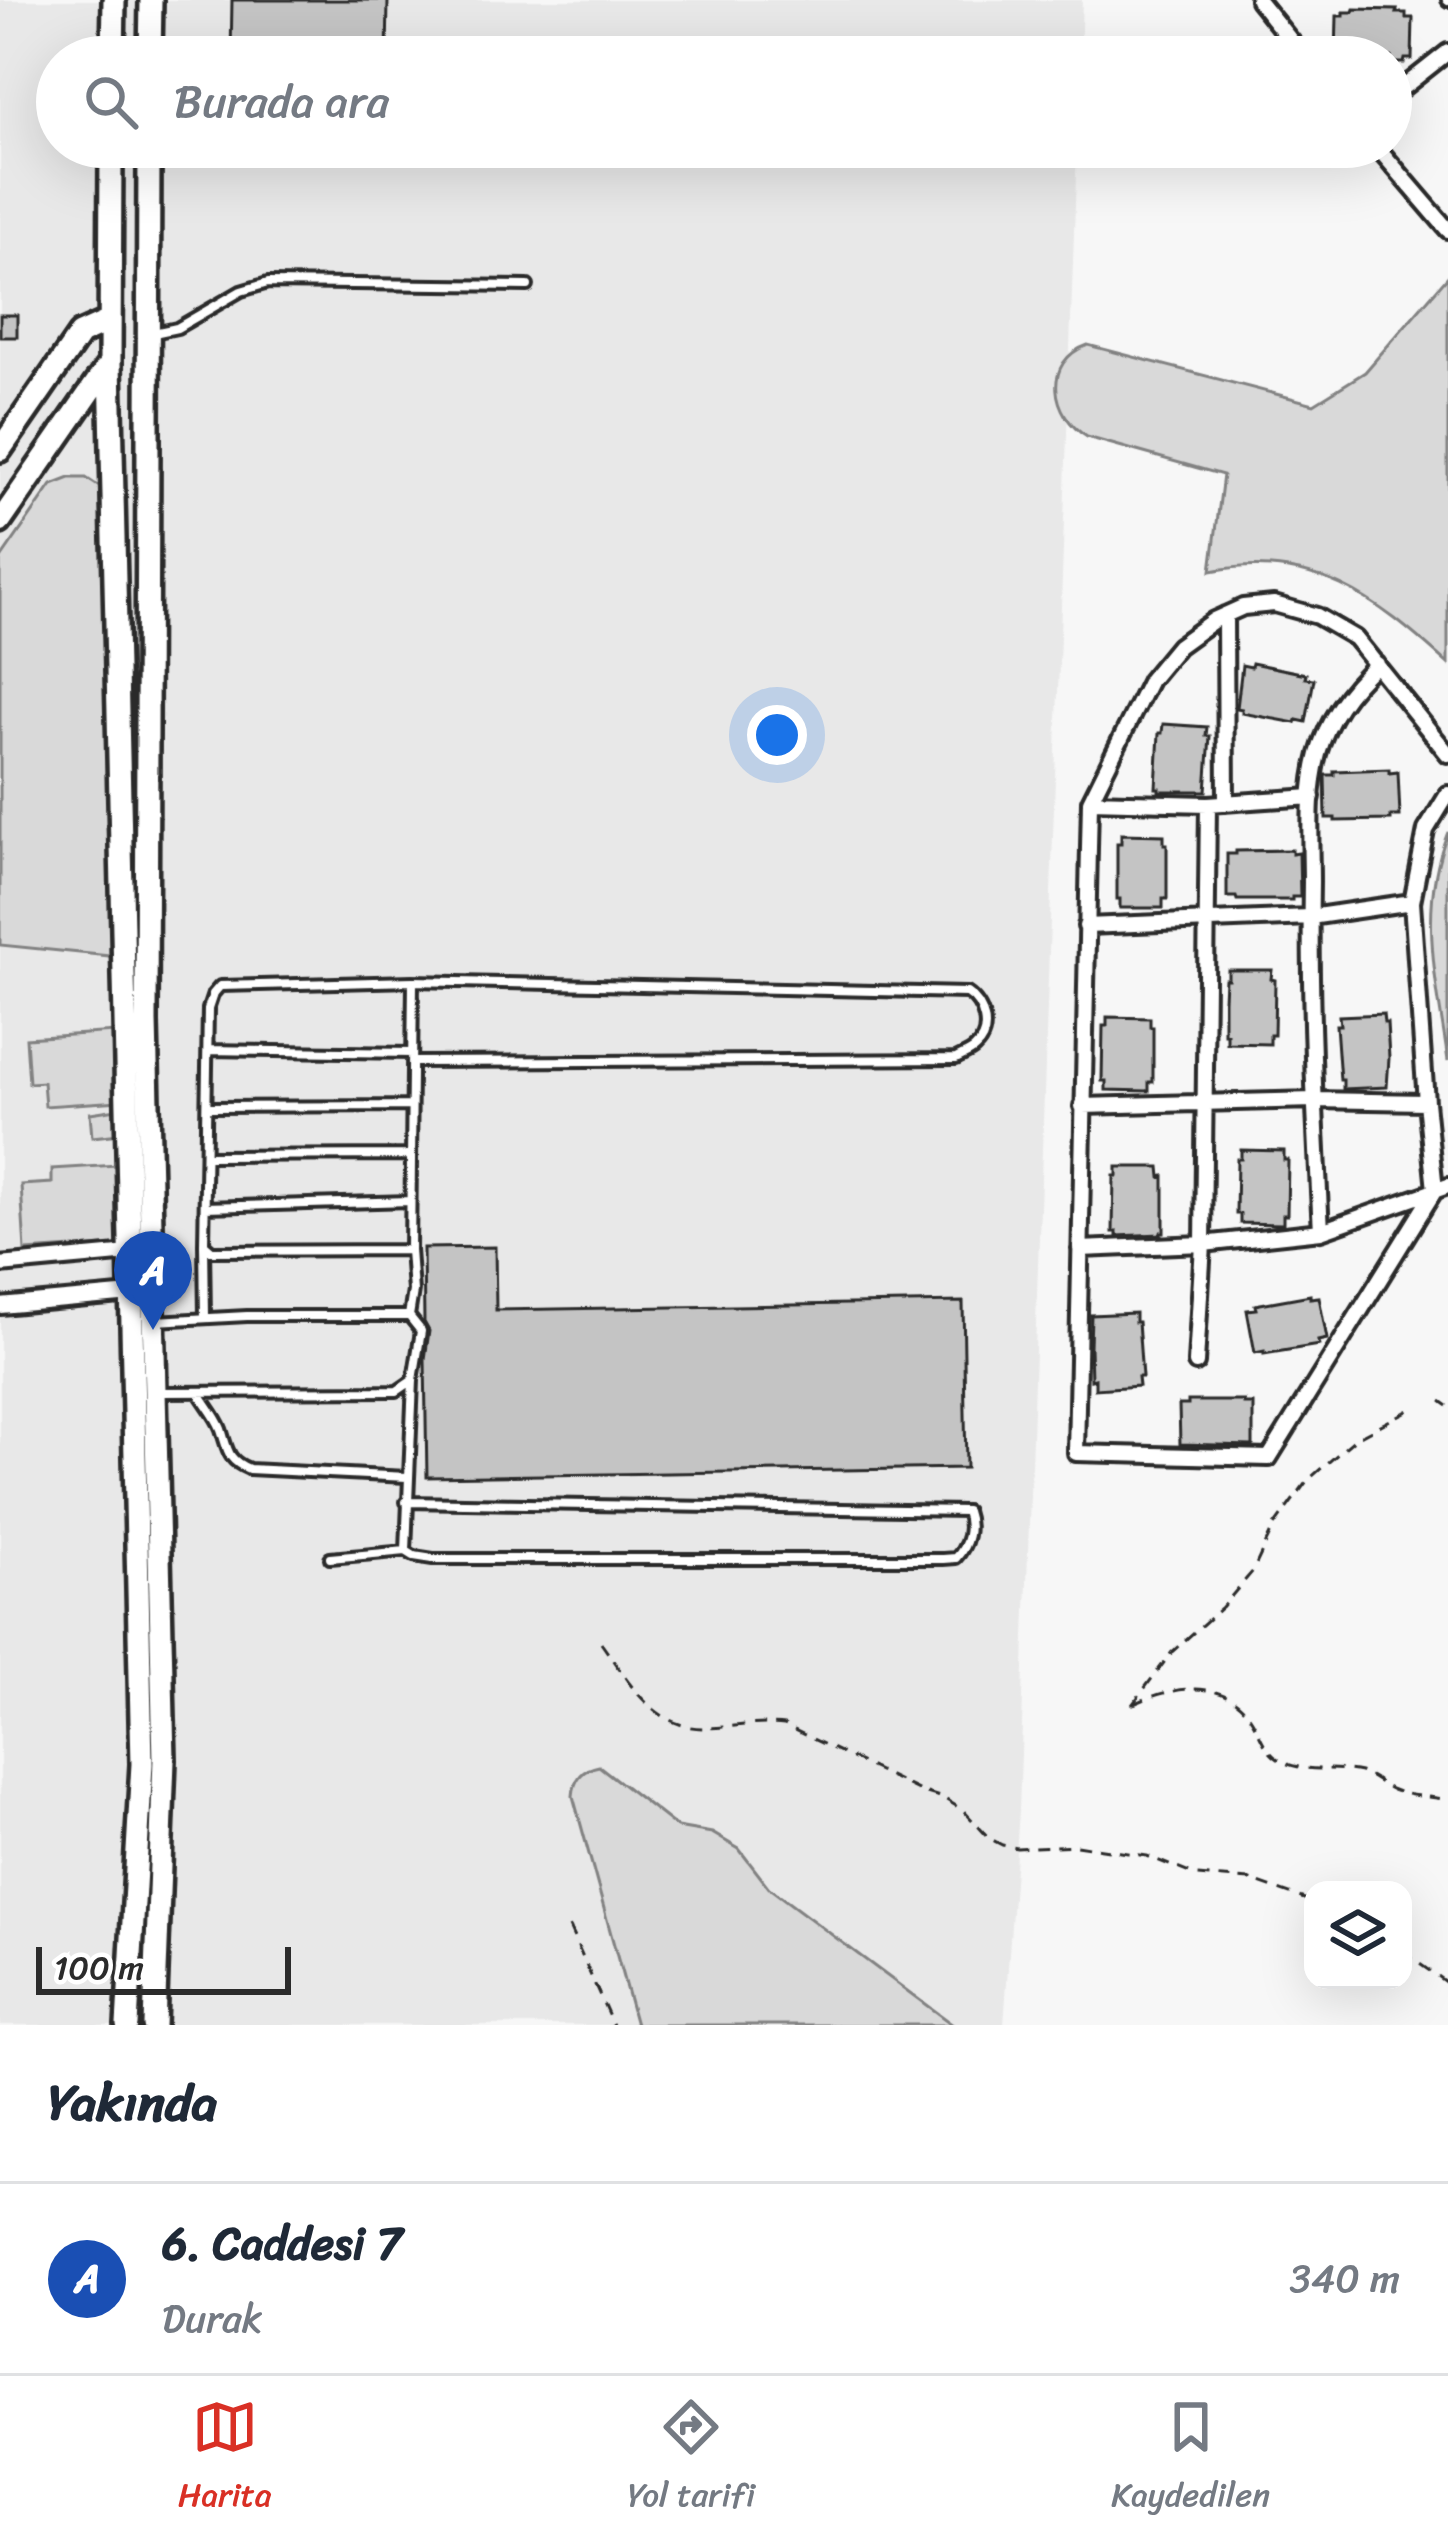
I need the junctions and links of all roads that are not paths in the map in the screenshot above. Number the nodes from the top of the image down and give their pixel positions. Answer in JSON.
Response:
{"nodes":[{"id":1,"x":114,"y":0,"type":"edge"},
{"id":2,"x":151,"y":0,"type":"edge"},
{"id":3,"x":1258,"y":0,"type":"edge"},
{"id":4,"x":113,"y":36,"type":"edge"},
{"id":5,"x":150,"y":36,"type":"edge"},
{"id":6,"x":1287,"y":36,"type":"edge"},
{"id":7,"x":1448,"y":52,"type":"edge"},
{"id":8,"x":1412,"y":80,"type":"edge"},
{"id":9,"x":111,"y":168,"type":"edge"},
{"id":10,"x":149,"y":168,"type":"edge"},
{"id":11,"x":1395,"y":168,"type":"edge"},
{"id":12,"x":1448,"y":230,"type":"edge"},
{"id":13,"x":528,"y":286,"type":"dead end"},
{"id":14,"x":109,"y":321,"type":"junction"},
{"id":15,"x":147,"y":334,"type":"junction"},
{"id":16,"x":110,"y":363,"type":"junction"},
{"id":17,"x":0,"y":450,"type":"edge"},
{"id":18,"x":0,"y":522,"type":"edge"},
{"id":19,"x":1225,"y":615,"type":"junction"},
{"id":20,"x":1378,"y":664,"type":"junction"},
{"id":21,"x":1448,"y":754,"type":"edge"},
{"id":22,"x":1448,"y":794,"type":"edge"},
{"id":23,"x":1312,"y":797,"type":"junction"},
{"id":24,"x":1090,"y":801,"type":"junction"},
{"id":25,"x":1226,"y":802,"type":"junction"},
{"id":26,"x":1208,"y":804,"type":"junction"},
{"id":27,"x":1412,"y":902,"type":"junction"},
{"id":28,"x":1310,"y":917,"type":"junction"},
{"id":29,"x":1205,"y":922,"type":"junction"},
{"id":30,"x":1086,"y":926,"type":"junction"},
{"id":31,"x":412,"y":981,"type":"junction"},
{"id":32,"x":208,"y":1050,"type":"junction"},
{"id":33,"x":412,"y":1058,"type":"junction"},
{"id":34,"x":1314,"y":1100,"type":"junction"},
{"id":35,"x":1206,"y":1102,"type":"junction"},
{"id":36,"x":1426,"y":1102,"type":"junction"},
{"id":37,"x":411,"y":1106,"type":"junction"},
{"id":38,"x":1082,"y":1106,"type":"junction"},
{"id":39,"x":207,"y":1107,"type":"junction"},
{"id":40,"x":411,"y":1155,"type":"junction"},
{"id":41,"x":206,"y":1156,"type":"junction"},
{"id":42,"x":1442,"y":1188,"type":"edge"},
{"id":43,"x":410,"y":1201,"type":"junction"},
{"id":44,"x":205,"y":1207,"type":"junction"},
{"id":45,"x":1321,"y":1231,"type":"junction"},
{"id":46,"x":204,"y":1244,"type":"junction"},
{"id":47,"x":1203,"y":1244,"type":"junction"},
{"id":48,"x":410,"y":1250,"type":"junction"},
{"id":49,"x":1080,"y":1250,"type":"junction"},
{"id":50,"x":130,"y":1253,"type":"junction"},
{"id":51,"x":0,"y":1265,"type":"edge"},
{"id":52,"x":131,"y":1294,"type":"junction"},
{"id":53,"x":0,"y":1306,"type":"edge"},
{"id":54,"x":410,"y":1316,"type":"junction"},
{"id":55,"x":205,"y":1318,"type":"junction"},
{"id":56,"x":153,"y":1321,"type":"junction"},
{"id":57,"x":1196,"y":1363,"type":"dead end"},
{"id":58,"x":412,"y":1379,"type":"junction"},
{"id":59,"x":155,"y":1392,"type":"junction"},
{"id":60,"x":198,"y":1392,"type":"junction"},
{"id":61,"x":407,"y":1477,"type":"junction"},
{"id":62,"x":406,"y":1502,"type":"junction"},
{"id":63,"x":406,"y":1551,"type":"junction"},
{"id":64,"x":330,"y":1558,"type":"dead end"},
{"id":65,"x":127,"y":2025,"type":"edge"},
{"id":66,"x":154,"y":2025,"type":"edge"}],
"edges":[{"from":1,"to":4,"type":"street"},
{"from":2,"to":5,"type":"street"},
{"from":3,"to":6,"type":"street"},
{"from":7,"to":8,"type":"street"},
{"from":9,"to":14,"type":"street"},
{"from":10,"to":15,"type":"street"},
{"from":11,"to":12,"type":"street"},
{"from":13,"to":15,"type":"lane"},
{"from":14,"to":16,"type":"street"},
{"from":14,"to":17,"type":"street"},
{"from":15,"to":56,"type":"street"},
{"from":16,"to":18,"type":"street"},
{"from":16,"to":50,"type":"street"},
{"from":19,"to":20,"type":"street"},
{"from":19,"to":24,"type":"street"},
{"from":19,"to":25,"type":"street"},
{"from":20,"to":21,"type":"street"},
{"from":20,"to":23,"type":"street"},
{"from":22,"to":27,"type":"street"},
{"from":23,"to":25,"type":"street"},
{"from":23,"to":28,"type":"street"},
{"from":24,"to":26,"type":"street"},
{"from":24,"to":30,"type":"street"},
{"from":25,"to":26,"type":"street"},
{"from":26,"to":29,"type":"street"},
{"from":27,"to":28,"type":"street"},
{"from":27,"to":36,"type":"street"},
{"from":28,"to":29,"type":"street"},
{"from":28,"to":34,"type":"street"},
{"from":29,"to":30,"type":"street"},
{"from":29,"to":35,"type":"street"},
{"from":30,"to":38,"type":"street"},
{"from":31,"to":32,"type":"lane"},
{"from":31,"to":33,"type":"lane"},
{"from":31,"to":33,"type":"lane"},
{"from":32,"to":33,"type":"lane"},
{"from":32,"to":39,"type":"lane"},
{"from":33,"to":37,"type":"lane"},
{"from":34,"to":35,"type":"street"},
{"from":34,"to":36,"type":"street"},
{"from":34,"to":45,"type":"street"},
{"from":35,"to":38,"type":"street"},
{"from":35,"to":47,"type":"street"},
{"from":36,"to":42,"type":"street"},
{"from":37,"to":39,"type":"lane"},
{"from":37,"to":40,"type":"lane"},
{"from":38,"to":49,"type":"street"},
{"from":39,"to":41,"type":"lane"},
{"from":40,"to":41,"type":"lane"},
{"from":40,"to":43,"type":"lane"},
{"from":41,"to":44,"type":"lane"},
{"from":42,"to":45,"type":"street"},
{"from":42,"to":49,"type":"street"},
{"from":43,"to":44,"type":"lane"},
{"from":43,"to":48,"type":"lane"},
{"from":44,"to":46,"type":"lane"},
{"from":45,"to":47,"type":"street"},
{"from":46,"to":48,"type":"lane"},
{"from":46,"to":55,"type":"lane"},
{"from":47,"to":49,"type":"street"},
{"from":47,"to":57,"type":"street"},
{"from":48,"to":54,"type":"lane"},
{"from":50,"to":51,"type":"street"},
{"from":50,"to":52,"type":"street"},
{"from":52,"to":53,"type":"street"},
{"from":52,"to":65,"type":"street"},
{"from":54,"to":55,"type":"lane"},
{"from":54,"to":58,"type":"lane"},
{"from":55,"to":56,"type":"lane"},
{"from":56,"to":59,"type":"street"},
{"from":58,"to":60,"type":"lane"},
{"from":58,"to":61,"type":"lane"},
{"from":59,"to":60,"type":"lane"},
{"from":59,"to":66,"type":"street"},
{"from":60,"to":61,"type":"lane"},
{"from":61,"to":62,"type":"lane"},
{"from":62,"to":63,"type":"lane"},
{"from":62,"to":63,"type":"lane"},
{"from":63,"to":64,"type":"lane"}]}
